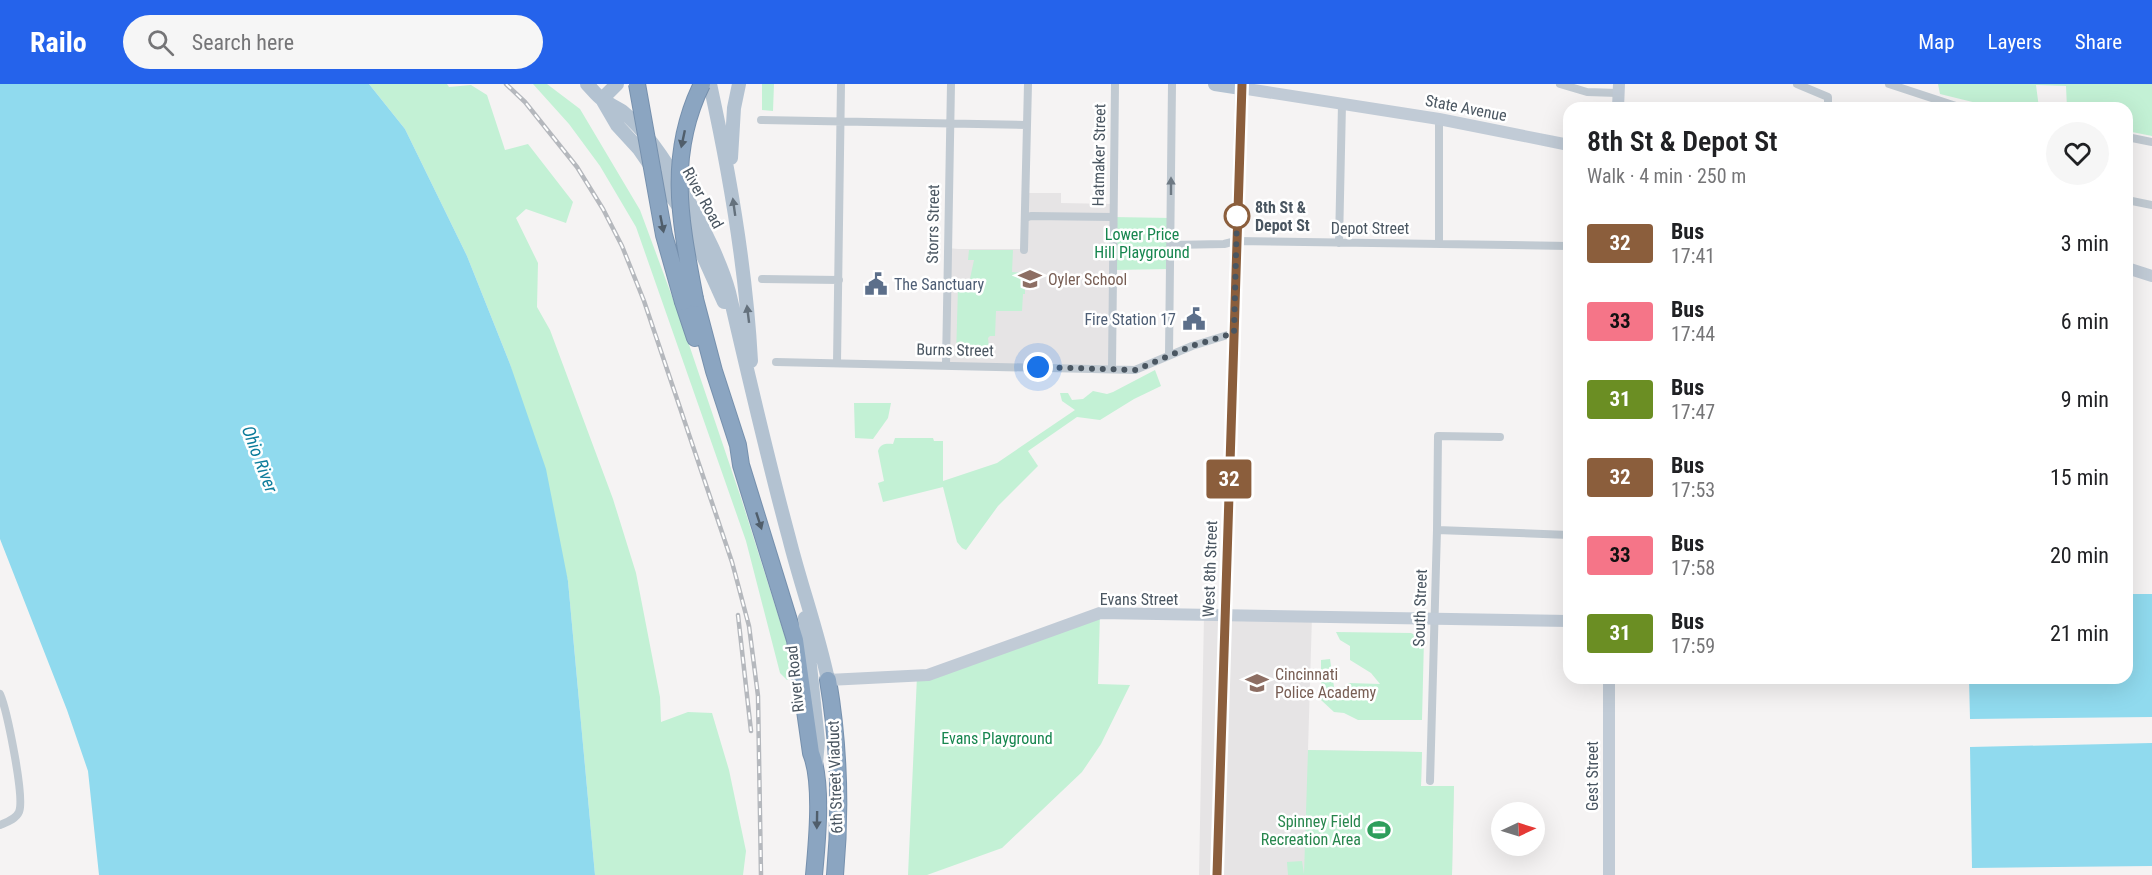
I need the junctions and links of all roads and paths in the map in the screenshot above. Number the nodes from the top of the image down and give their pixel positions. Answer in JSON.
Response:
{"nodes":[{"id":1,"x":587,"y":84,"type":"edge"},
{"id":2,"x":618,"y":84,"type":"edge"},
{"id":3,"x":637,"y":84,"type":"edge"},
{"id":4,"x":702,"y":84,"type":"edge"},
{"id":5,"x":710,"y":84,"type":"edge"},
{"id":6,"x":739,"y":84,"type":"edge"},
{"id":7,"x":841,"y":84,"type":"edge"},
{"id":8,"x":951,"y":84,"type":"edge"},
{"id":9,"x":1028,"y":84,"type":"edge"},
{"id":10,"x":1115,"y":84,"type":"edge"},
{"id":11,"x":1172,"y":84,"type":"edge"},
{"id":12,"x":1215,"y":84,"type":"edge"},
{"id":13,"x":1560,"y":84,"type":"edge"},
{"id":14,"x":1797,"y":84,"type":"edge"},
{"id":15,"x":1889,"y":84,"type":"edge"},
{"id":16,"x":1242,"y":86,"type":"edge"},
{"id":17,"x":1618,"y":89,"type":"edge"},
{"id":18,"x":602,"y":99,"type":"junction"},
{"id":19,"x":1828,"y":102,"type":"edge"},
{"id":20,"x":1944,"y":102,"type":"edge"},
{"id":21,"x":1342,"y":104,"type":"junction"},
{"id":22,"x":1439,"y":119,"type":"junction"},
{"id":23,"x":761,"y":120,"type":"dead end"},
{"id":24,"x":840,"y":122,"type":"junction"},
{"id":25,"x":949,"y":123,"type":"junction"},
{"id":26,"x":1026,"y":125,"type":"junction"},
{"id":27,"x":2133,"y":138,"type":"edge"},
{"id":28,"x":2152,"y":142,"type":"edge"},
{"id":29,"x":1563,"y":144,"type":"edge"},
{"id":30,"x":730,"y":178,"type":"junction"},
{"id":31,"x":2133,"y":201,"type":"edge"},
{"id":32,"x":2152,"y":205,"type":"edge"},
{"id":33,"x":1025,"y":218,"type":"junction"},
{"id":34,"x":1113,"y":218,"type":"junction"},
{"id":35,"x":1236,"y":241,"type":"junction"},
{"id":36,"x":1339,"y":243,"type":"junction"},
{"id":37,"x":1438,"y":243,"type":"junction"},
{"id":38,"x":1171,"y":245,"type":"junction"},
{"id":39,"x":1563,"y":246,"type":"edge"},
{"id":40,"x":1024,"y":250,"type":"dead end"},
{"id":41,"x":2133,"y":270,"type":"edge"},
{"id":42,"x":2152,"y":276,"type":"edge"},
{"id":43,"x":762,"y":279,"type":"dead end"},
{"id":44,"x":839,"y":280,"type":"junction"},
{"id":45,"x":689,"y":301,"type":"junction"},
{"id":46,"x":1234,"y":338,"type":"junction"},
{"id":47,"x":1169,"y":355,"type":"junction"},
{"id":48,"x":776,"y":362,"type":"dead end"},
{"id":49,"x":837,"y":363,"type":"junction"},
{"id":50,"x":946,"y":365,"type":"junction"},
{"id":51,"x":1112,"y":369,"type":"junction"},
{"id":52,"x":753,"y":393,"type":"junction"},
{"id":53,"x":1500,"y":437,"type":"dead end"},
{"id":54,"x":1437,"y":530,"type":"junction"},
{"id":55,"x":1563,"y":535,"type":"edge"},
{"id":56,"x":802,"y":589,"type":"junction"},
{"id":57,"x":1435,"y":618,"type":"junction"},
{"id":58,"x":1563,"y":621,"type":"edge"},
{"id":59,"x":828,"y":680,"type":"junction"},
{"id":60,"x":1609,"y":684,"type":"edge"},
{"id":61,"x":0,"y":694,"type":"edge"},
{"id":62,"x":814,"y":741,"type":"junction"},
{"id":63,"x":1430,"y":781,"type":"dead end"},
{"id":64,"x":0,"y":825,"type":"edge"},
{"id":65,"x":814,"y":875,"type":"edge"},
{"id":66,"x":835,"y":875,"type":"edge"},
{"id":67,"x":1217,"y":875,"type":"edge"},
{"id":68,"x":1609,"y":875,"type":"edge"}],
"edges":[{"from":1,"to":18,"type":"main road","name":"River Road"},
{"from":2,"to":18,"type":"main road"},
{"from":3,"to":45,"type":"highway","one_way":true,"bridge":true},
{"from":4,"to":45,"type":"highway","one_way":true,"bridge":true},
{"from":5,"to":30,"type":"main road"},
{"from":6,"to":30,"type":"main road"},
{"from":7,"to":24,"type":"street"},
{"from":8,"to":25,"type":"street","name":"Storrs Street"},
{"from":9,"to":26,"type":"street"},
{"from":10,"to":34,"type":"street","name":"Hatmaker Street"},
{"from":38,"to":11,"type":"street","one_way":true},
{"from":12,"to":16,"type":"main road","name":"State Avenue"},
{"from":13,"to":17,"type":"street"},
{"from":14,"to":19,"type":"street"},
{"from":15,"to":20,"type":"street"},
{"from":16,"to":21,"type":"main road","name":"State Avenue"},
{"from":16,"to":35,"type":"main road","name":"West 8th Street"},
{"from":18,"to":52,"type":"main road","name":"River Road"},
{"from":21,"to":22,"type":"main road","name":"State Avenue"},
{"from":21,"to":36,"type":"street"},
{"from":22,"to":29,"type":"main road","name":"State Avenue"},
{"from":22,"to":37,"type":"street"},
{"from":23,"to":24,"type":"street"},
{"from":24,"to":25,"type":"street"},
{"from":24,"to":44,"type":"street"},
{"from":25,"to":26,"type":"street"},
{"from":25,"to":50,"type":"street","name":"Storrs Street"},
{"from":26,"to":33,"type":"street"},
{"from":27,"to":28,"type":"street"},
{"from":52,"to":30,"type":"main road","one_way":true},
{"from":31,"to":32,"type":"street"},
{"from":33,"to":34,"type":"street"},
{"from":33,"to":40,"type":"street"},
{"from":34,"to":51,"type":"street","name":"Hatmaker Street"},
{"from":35,"to":36,"type":"street","name":"Depot Street"},
{"from":35,"to":38,"type":"street","name":"Depot Street"},
{"from":35,"to":46,"type":"main road","name":"West 8th Street"},
{"from":36,"to":37,"type":"street","name":"Depot Street"},
{"from":37,"to":39,"type":"street","name":"Depot Street"},
{"from":38,"to":47,"type":"street"},
{"from":41,"to":42,"type":"main road"},
{"from":43,"to":44,"type":"street"},
{"from":44,"to":49,"type":"street"},
{"from":45,"to":62,"type":"highway","name":"6th Street Viaduct","one_way":true},
{"from":46,"to":47,"type":"street","name":"Burns Street"},
{"from":46,"to":67,"type":"main road","name":"West 8th Street","bridge":true},
{"from":47,"to":51,"type":"street","name":"Burns Street"},
{"from":48,"to":49,"type":"street","name":"Burns Street"},
{"from":49,"to":50,"type":"street","name":"Burns Street"},
{"from":50,"to":51,"type":"street","name":"Burns Street"},
{"from":52,"to":56,"type":"main road","name":"River Road"},
{"from":53,"to":54,"type":"street","name":"South Street"},
{"from":54,"to":55,"type":"street"},
{"from":54,"to":57,"type":"street","name":"South Street"},
{"from":56,"to":59,"type":"main road","name":"River Road"},
{"from":56,"to":62,"type":"main road","name":"River Road"},
{"from":57,"to":58,"type":"main road","name":"Evans Street"},
{"from":57,"to":59,"type":"main road","name":"Evans Street"},
{"from":57,"to":63,"type":"street","name":"South Street"},
{"from":59,"to":66,"type":"highway","name":"6th Street Viaduct"},
{"from":60,"to":68,"type":"main road","name":"Gest Street"},
{"from":61,"to":64,"type":"street"},
{"from":62,"to":65,"type":"highway","name":"6th Street Viaduct","one_way":true}]}
